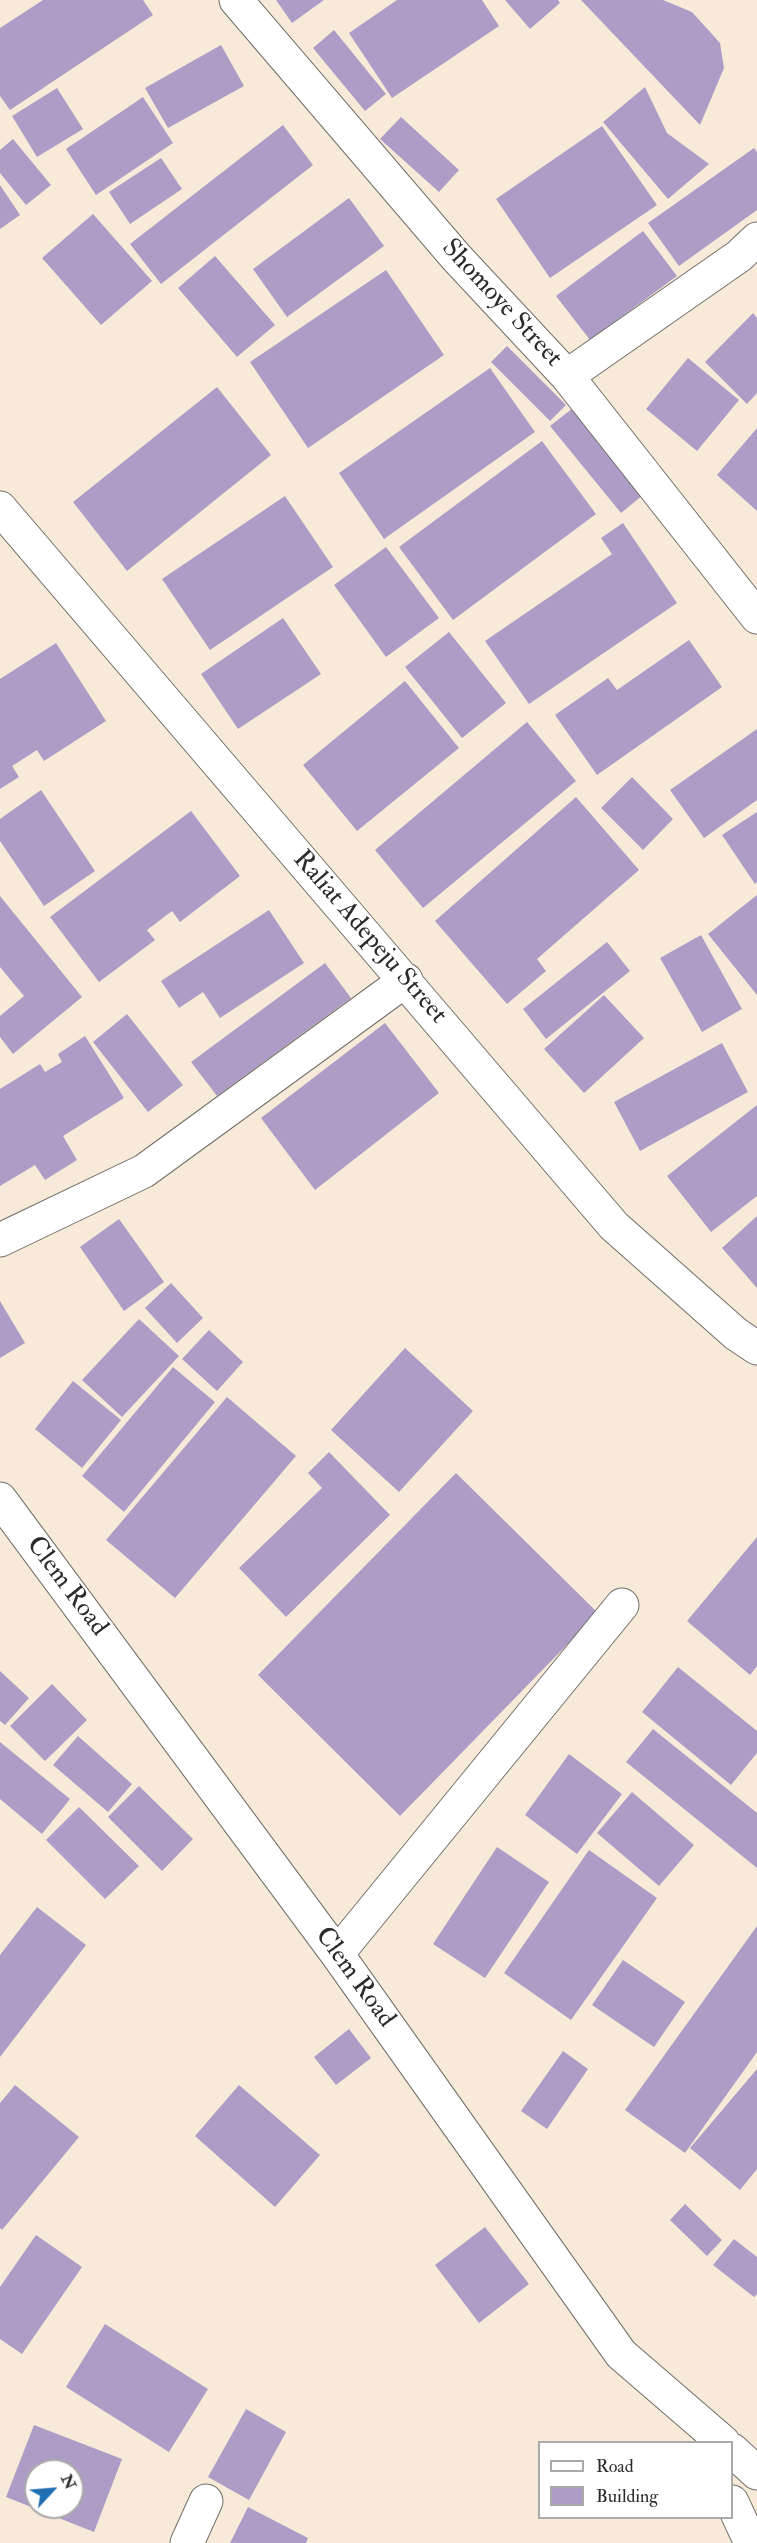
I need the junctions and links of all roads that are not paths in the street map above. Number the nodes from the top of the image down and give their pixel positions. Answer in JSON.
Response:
{"nodes":[{"id":1,"x":236,"y":0,"type":"edge"},
{"id":2,"x":757,"y":239,"type":"edge"},
{"id":3,"x":567,"y":376,"type":"junction"},
{"id":4,"x":0,"y":508,"type":"edge"},
{"id":5,"x":757,"y":617,"type":"edge"},
{"id":6,"x":406,"y":980,"type":"junction"},
{"id":7,"x":0,"y":1240,"type":"edge"},
{"id":8,"x":757,"y":1348,"type":"edge"},
{"id":9,"x":0,"y":1499,"type":"edge"},
{"id":10,"x":622,"y":1605,"type":"dead end"},
{"id":11,"x":337,"y":1954,"type":"junction"},
{"id":12,"x":688,"y":2412,"type":"junction"},
{"id":13,"x":702,"y":2441,"type":"edge"},
{"id":14,"x":722,"y":2441,"type":"edge"},
{"id":15,"x":733,"y":2451,"type":"edge"},
{"id":16,"x":757,"y":2473,"type":"edge"},
{"id":17,"x":206,"y":2501,"type":"dead end"},
{"id":18,"x":733,"y":2504,"type":"edge"},
{"id":19,"x":187,"y":2543,"type":"edge"},
{"id":20,"x":751,"y":2543,"type":"edge"}],
"edges":[{"from":1,"to":3,"type":"street","name":"Shomoye Street"},
{"from":2,"to":3,"type":"street"},
{"from":3,"to":5,"type":"street","name":"Shomoye Street"},
{"from":4,"to":6,"type":"street","name":"Raliat Adepeju Street"},
{"from":6,"to":7,"type":"street"},
{"from":6,"to":8,"type":"street","name":"Raliat Adepeju Street"},
{"from":9,"to":11,"type":"street","name":"Clem Road"},
{"from":10,"to":11,"type":"street"},
{"from":11,"to":12,"type":"street","name":"Clem Road"},
{"from":12,"to":13,"type":"street"},
{"from":12,"to":14,"type":"street","name":"Clem Road"},
{"from":15,"to":16,"type":"street"},
{"from":17,"to":19,"type":"street"},
{"from":18,"to":20,"type":"street"}]}
